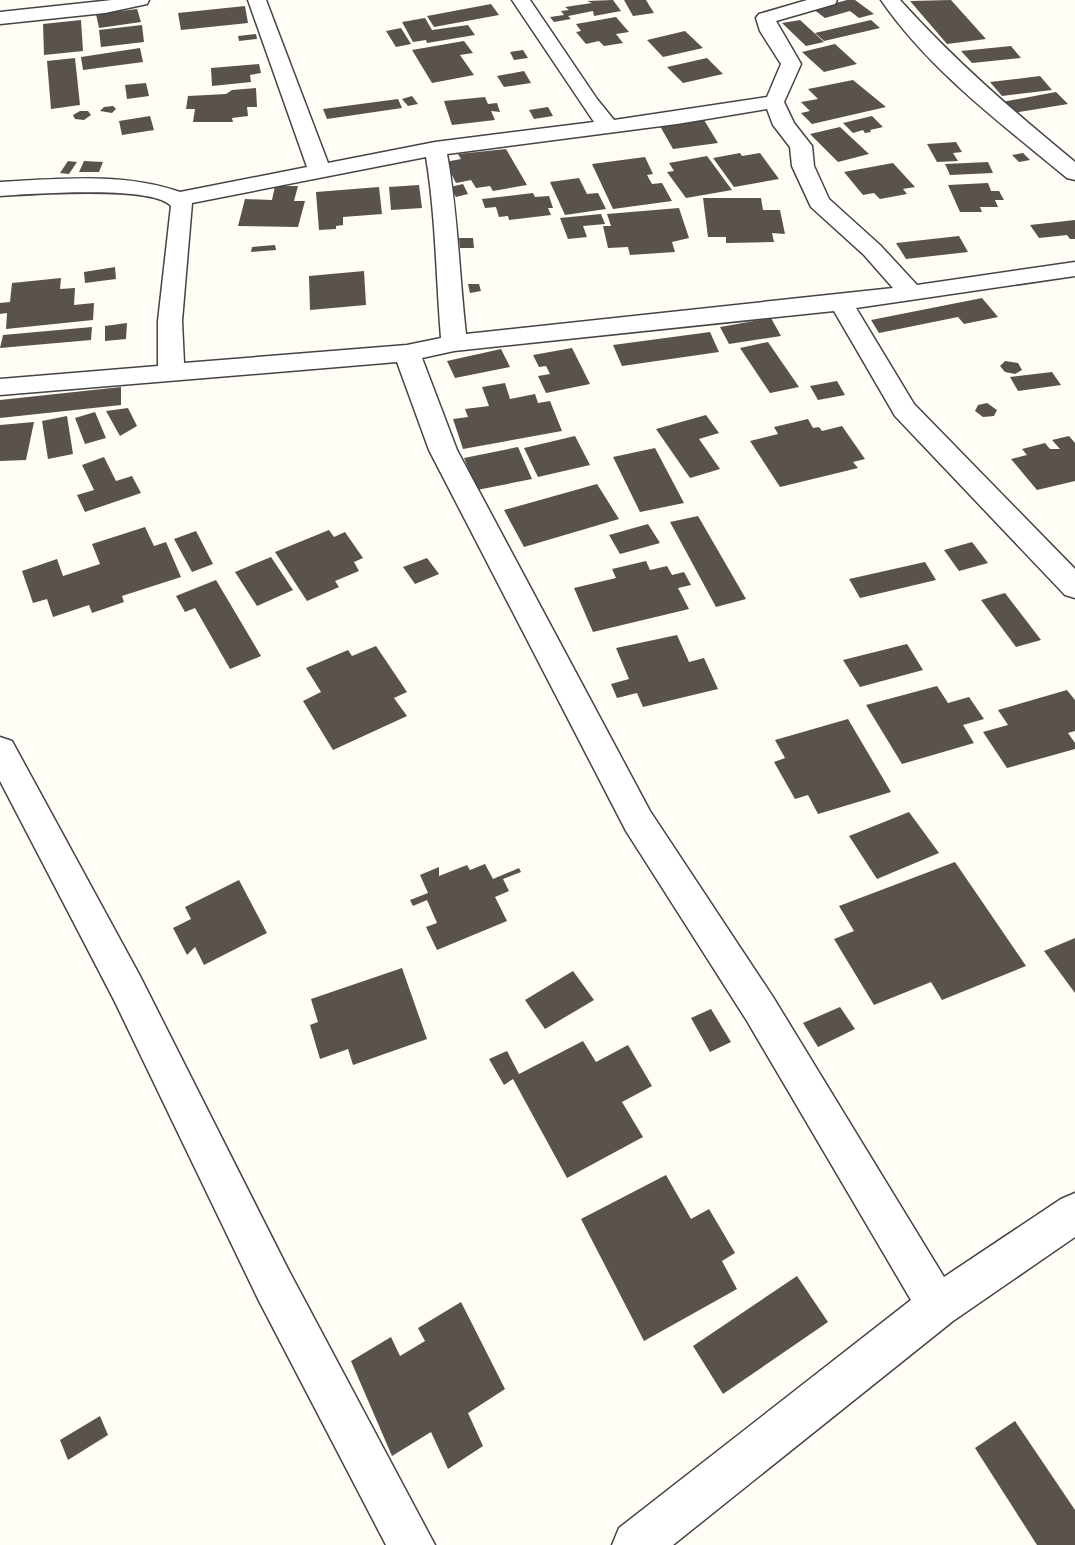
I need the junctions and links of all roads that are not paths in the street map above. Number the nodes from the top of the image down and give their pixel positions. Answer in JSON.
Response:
{"nodes":[{"id":1,"x":140,"y":0,"type":"edge"},
{"id":2,"x":257,"y":0,"type":"edge"},
{"id":3,"x":521,"y":0,"type":"edge"},
{"id":4,"x":828,"y":0,"type":"edge"},
{"id":5,"x":890,"y":0,"type":"edge"},
{"id":6,"x":0,"y":18,"type":"edge"},
{"id":7,"x":774,"y":102,"type":"junction"},
{"id":8,"x":609,"y":127,"type":"junction"},
{"id":9,"x":435,"y":149,"type":"junction"},
{"id":10,"x":320,"y":172,"type":"junction"},
{"id":11,"x":1075,"y":173,"type":"edge"},
{"id":12,"x":0,"y":189,"type":"edge"},
{"id":13,"x":179,"y":199,"type":"junction"},
{"id":14,"x":1075,"y":269,"type":"edge"},
{"id":15,"x":910,"y":292,"type":"junction"},
{"id":16,"x":841,"y":303,"type":"junction"},
{"id":17,"x":454,"y":343,"type":"junction"},
{"id":18,"x":407,"y":353,"type":"junction"},
{"id":19,"x":171,"y":373,"type":"junction"},
{"id":20,"x":0,"y":387,"type":"edge"},
{"id":21,"x":1075,"y":587,"type":"edge"},
{"id":22,"x":0,"y":750,"type":"edge"},
{"id":23,"x":1075,"y":1213,"type":"edge"},
{"id":24,"x":938,"y":1306,"type":"junction"},
{"id":25,"x":411,"y":1545,"type":"edge"},
{"id":26,"x":636,"y":1545,"type":"edge"}],
"edges":[{"from":1,"to":6,"type":"street"},
{"from":2,"to":10,"type":"street"},
{"from":3,"to":8,"type":"street"},
{"from":4,"to":7,"type":"street"},
{"from":5,"to":11,"type":"street"},
{"from":7,"to":8,"type":"street"},
{"from":7,"to":15,"type":"street"},
{"from":8,"to":9,"type":"street"},
{"from":9,"to":10,"type":"street"},
{"from":9,"to":17,"type":"street"},
{"from":10,"to":13,"type":"street"},
{"from":12,"to":13,"type":"street"},
{"from":13,"to":19,"type":"street"},
{"from":14,"to":15,"type":"street"},
{"from":15,"to":16,"type":"street"},
{"from":16,"to":17,"type":"street"},
{"from":16,"to":21,"type":"street"},
{"from":17,"to":18,"type":"street"},
{"from":18,"to":19,"type":"street"},
{"from":18,"to":24,"type":"street"},
{"from":19,"to":20,"type":"street"},
{"from":22,"to":25,"type":"street"},
{"from":23,"to":24,"type":"street"},
{"from":24,"to":26,"type":"street"}]}
